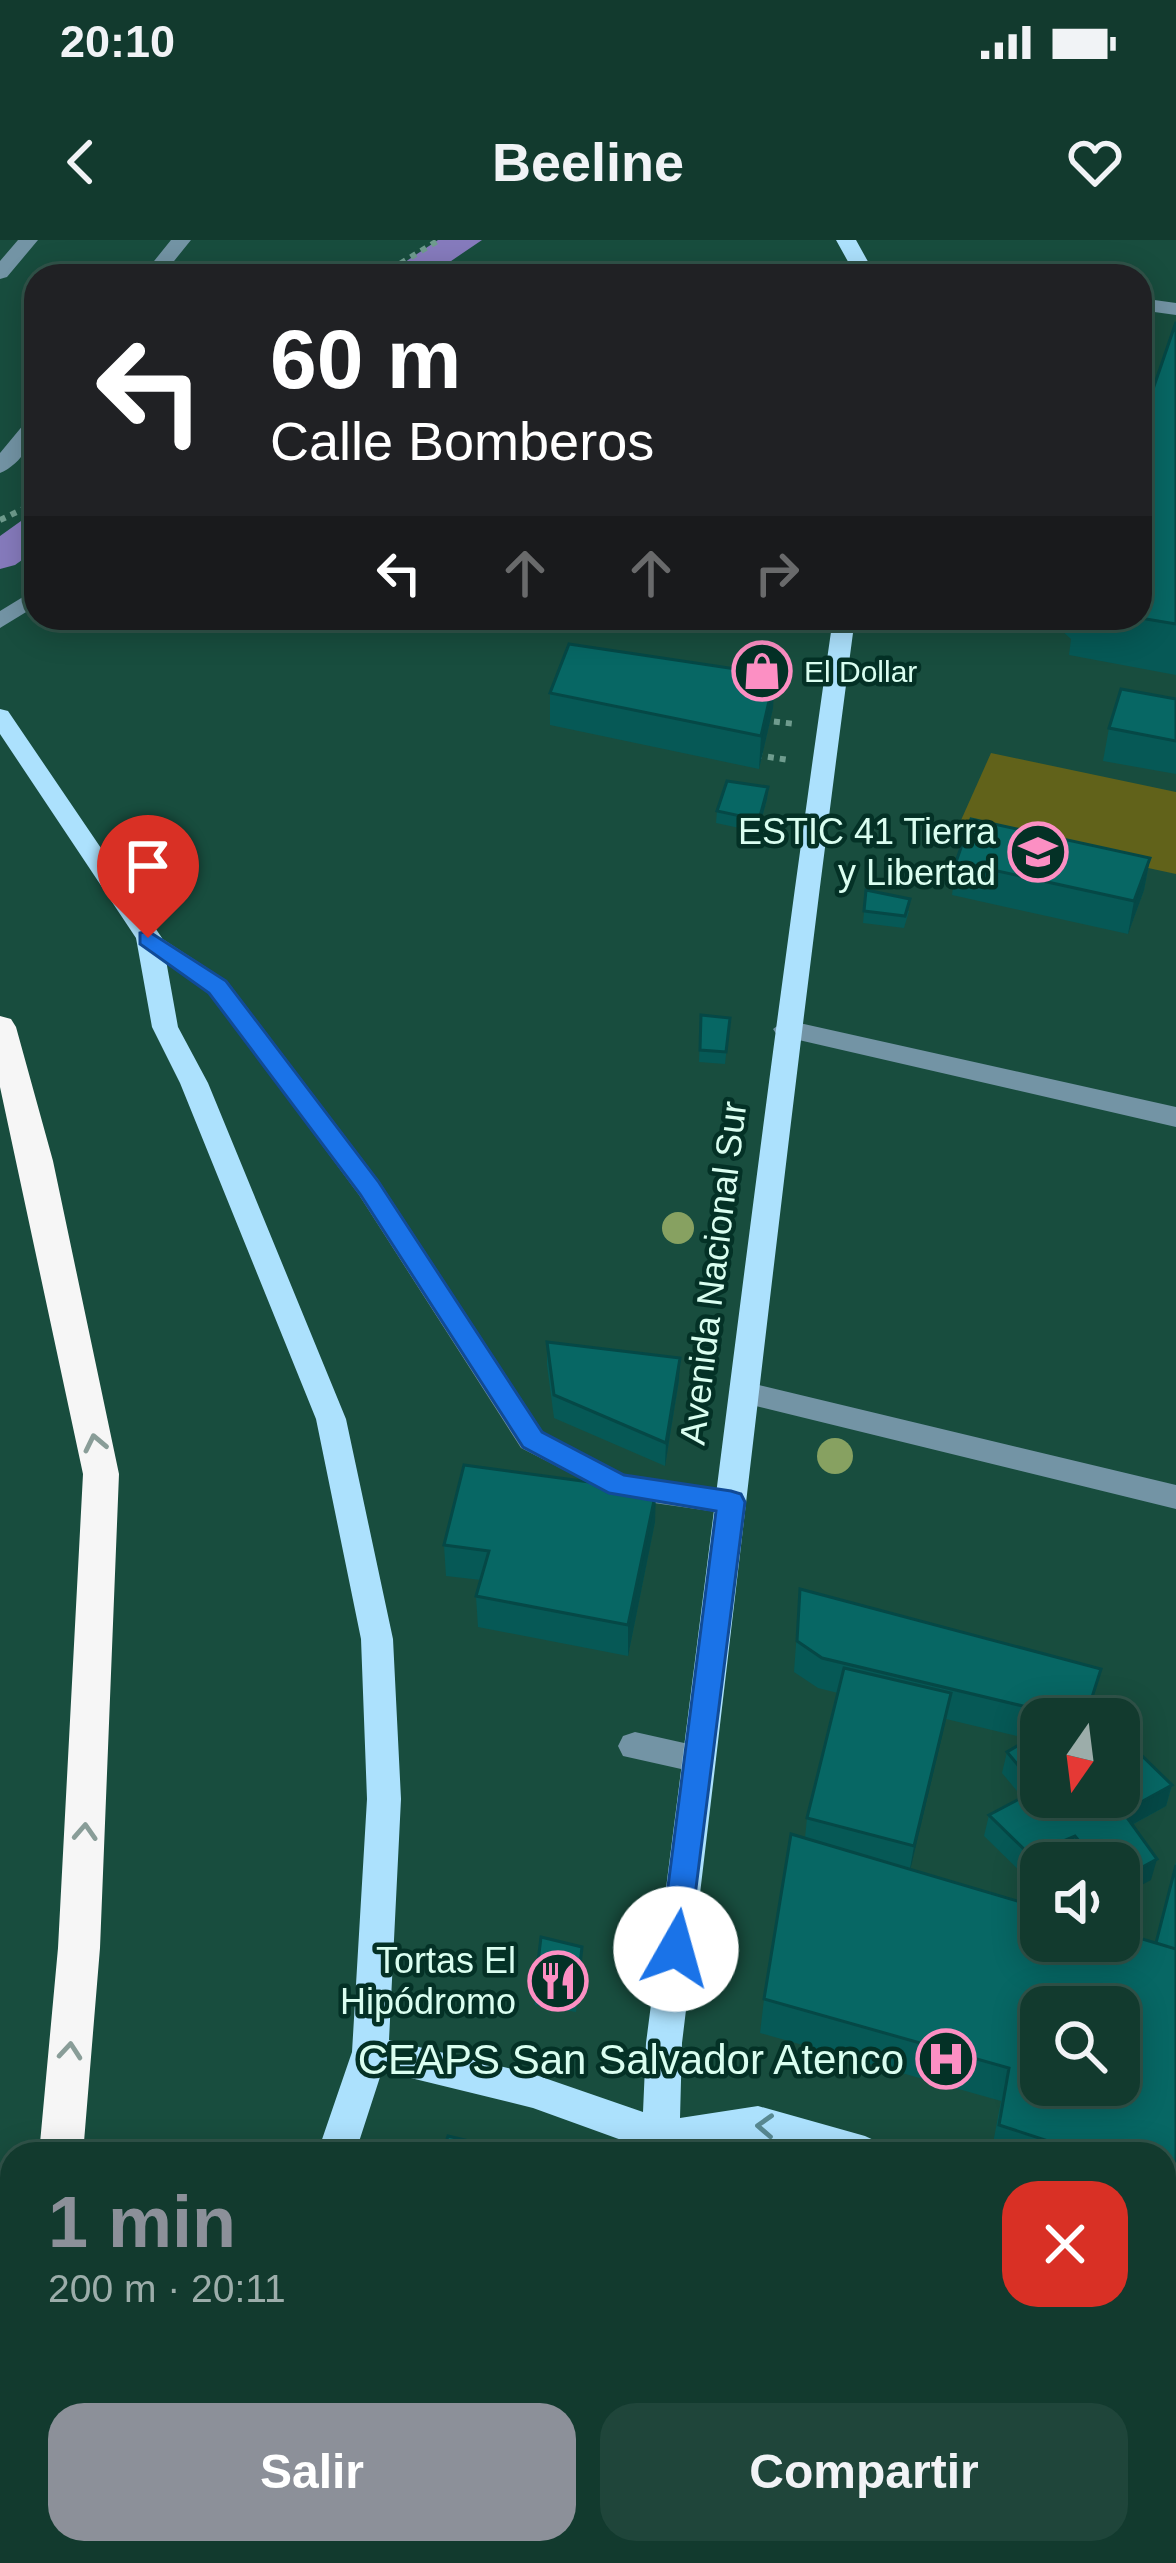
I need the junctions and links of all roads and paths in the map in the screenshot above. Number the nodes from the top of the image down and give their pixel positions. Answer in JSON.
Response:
{"nodes":[{"id":1,"x":28,"y":240,"type":"edge"},
{"id":2,"x":181,"y":240,"type":"edge"},
{"id":3,"x":439,"y":240,"type":"edge"},
{"id":4,"x":162,"y":264,"type":"edge"},
{"id":5,"x":400,"y":264,"type":"edge"},
{"id":6,"x":0,"y":273,"type":"edge"},
{"id":7,"x":24,"y":437,"type":"edge"},
{"id":8,"x":0,"y":467,"type":"edge"},
{"id":9,"x":842,"y":630,"type":"edge"},
{"id":10,"x":0,"y":716,"type":"edge"},
{"id":11,"x":748,"y":718,"type":"edge"},
{"id":12,"x":829,"y":727,"type":"junction"},
{"id":13,"x":740,"y":752,"type":"edge"},
{"id":14,"x":824,"y":764,"type":"junction"},
{"id":15,"x":148,"y":938,"type":"junction"},
{"id":16,"x":0,"y":1027,"type":"edge"},
{"id":17,"x":786,"y":1029,"type":"junction"},
{"id":18,"x":1176,"y":1118,"type":"edge"},
{"id":19,"x":746,"y":1393,"type":"junction"},
{"id":20,"x":1176,"y":1497,"type":"edge"},
{"id":21,"x":731,"y":1502,"type":"junction"},
{"id":22,"x":635,"y":1746,"type":"dead end"},
{"id":23,"x":699,"y":1759,"type":"junction"},
{"id":24,"x":370,"y":2052,"type":"junction"},
{"id":25,"x":62,"y":2142,"type":"edge"},
{"id":26,"x":340,"y":2142,"type":"edge"},
{"id":27,"x":654,"y":2142,"type":"edge"},
{"id":28,"x":670,"y":2142,"type":"edge"},
{"id":29,"x":694,"y":2142,"type":"edge"},
{"id":30,"x":829,"y":2142,"type":"edge"}],
"edges":[{"from":1,"to":6,"type":"street"},
{"from":2,"to":4,"type":"street"},
{"from":3,"to":5,"type":"path"},
{"from":7,"to":8,"type":"street"},
{"from":9,"to":12,"type":"main road","name":"Avenida Nacional Sur"},
{"from":10,"to":15,"type":"main road"},
{"from":11,"to":12,"type":"path"},
{"from":12,"to":14,"type":"main road","name":"Avenida Nacional Sur"},
{"from":13,"to":14,"type":"path"},
{"from":14,"to":17,"type":"main road","name":"Avenida Nacional Sur"},
{"from":15,"to":21,"type":"street"},
{"from":15,"to":24,"type":"main road"},
{"from":25,"to":16,"type":"highway","one_way":true},
{"from":17,"to":18,"type":"street"},
{"from":17,"to":19,"type":"main road","name":"Avenida Nacional Sur"},
{"from":19,"to":20,"type":"street"},
{"from":19,"to":21,"type":"main road","name":"Avenida Nacional Sur"},
{"from":21,"to":23,"type":"main road","name":"Avenida Nacional Sur"},
{"from":22,"to":23,"type":"street"},
{"from":23,"to":28,"type":"main road","name":"Avenida Nacional Sur"},
{"from":24,"to":26,"type":"main road"},
{"from":24,"to":27,"type":"main road"},
{"from":30,"to":29,"type":"main road","one_way":true}]}
